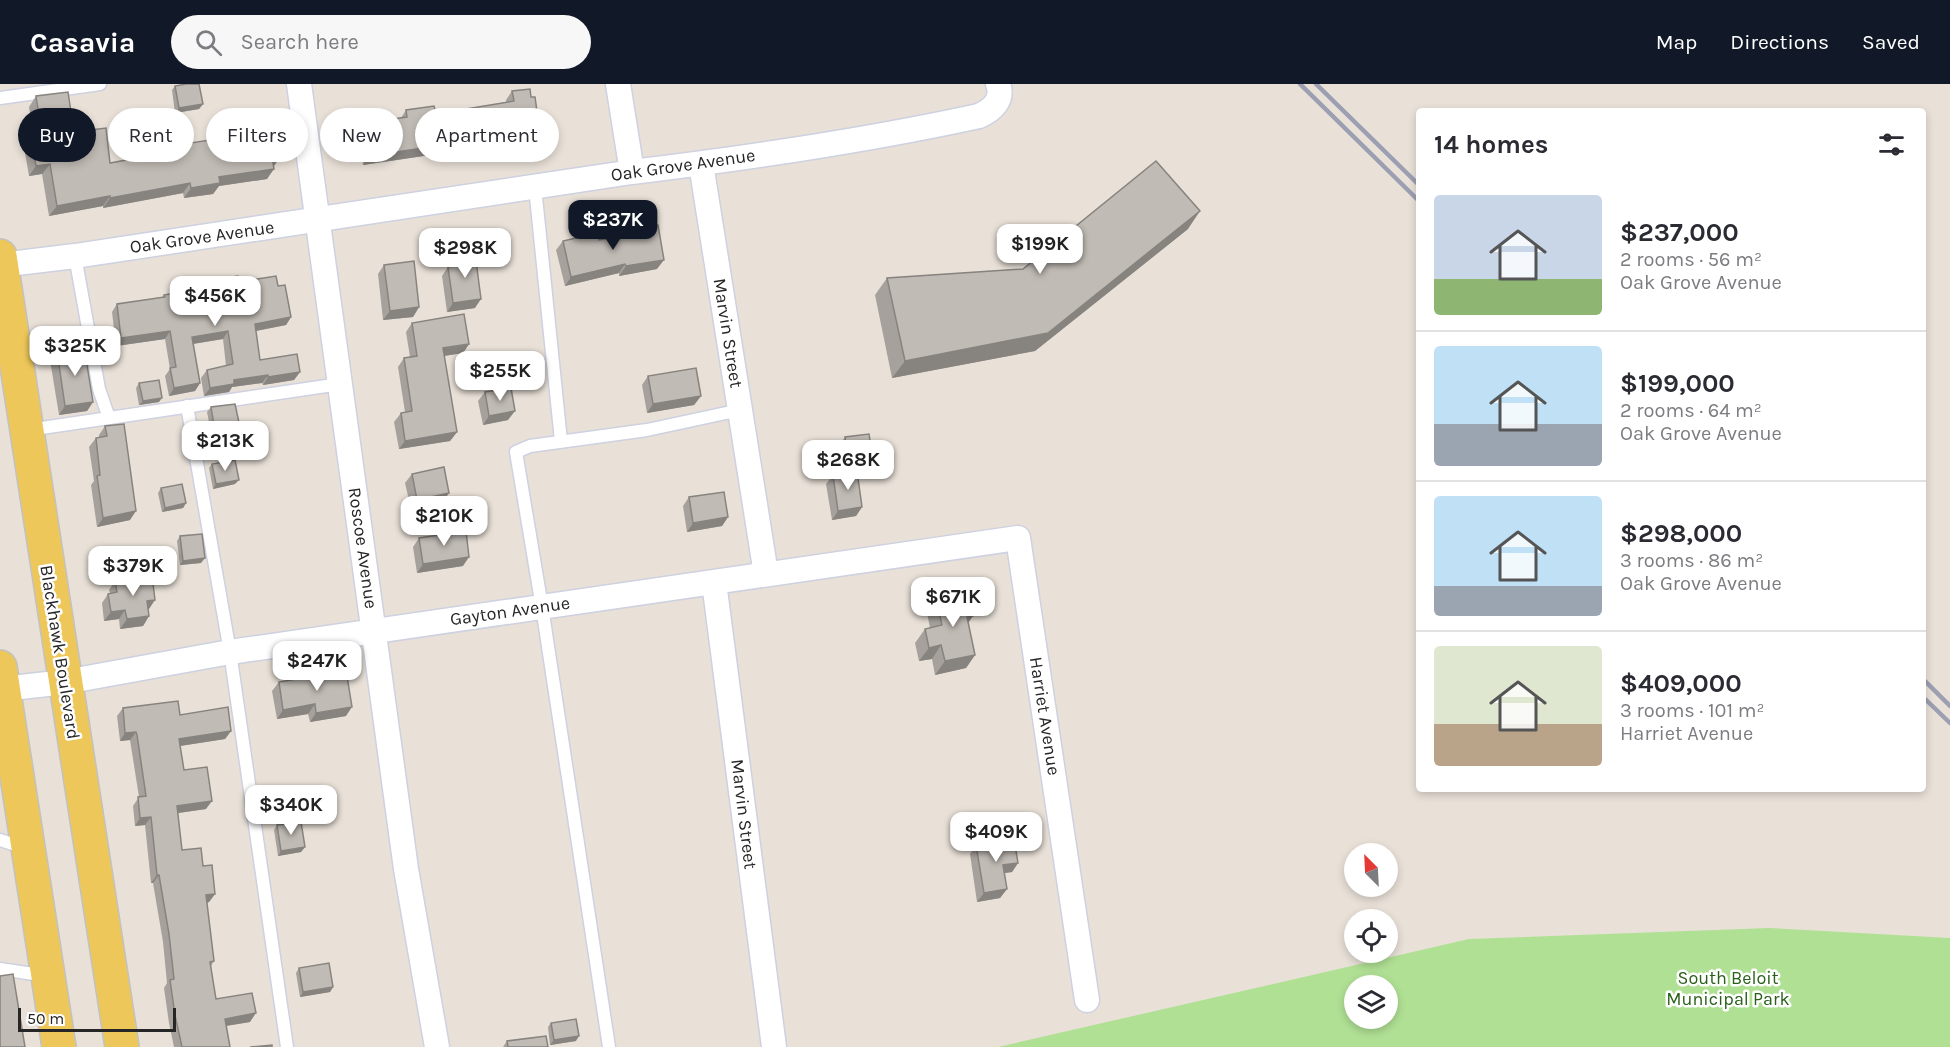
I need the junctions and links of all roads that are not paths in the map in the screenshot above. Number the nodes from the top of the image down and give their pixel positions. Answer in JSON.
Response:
{"nodes":[{"id":1,"x":100,"y":84,"type":"edge"},
{"id":2,"x":299,"y":84,"type":"edge"},
{"id":3,"x":618,"y":84,"type":"edge"},
{"id":4,"x":999,"y":90,"type":"edge"},
{"id":5,"x":0,"y":98,"type":"edge"},
{"id":6,"x":701,"y":164,"type":"junction"},
{"id":7,"x":632,"y":172,"type":"junction"},
{"id":8,"x":535,"y":187,"type":"junction"},
{"id":9,"x":317,"y":220,"type":"junction"},
{"id":10,"x":75,"y":255,"type":"junction"},
{"id":11,"x":0,"y":262,"type":"edge"},
{"id":12,"x":340,"y":384,"type":"junction"},
{"id":13,"x":188,"y":406,"type":"junction"},
{"id":14,"x":740,"y":410,"type":"junction"},
{"id":15,"x":109,"y":418,"type":"junction"},
{"id":16,"x":26,"y":430,"type":"junction"},
{"id":17,"x":561,"y":441,"type":"junction"},
{"id":18,"x":1018,"y":538,"type":"joint"},
{"id":19,"x":766,"y":574,"type":"junction"},
{"id":20,"x":714,"y":582,"type":"junction"},
{"id":21,"x":542,"y":607,"type":"junction"},
{"id":22,"x":374,"y":631,"type":"junction"},
{"id":23,"x":230,"y":652,"type":"junction"},
{"id":24,"x":1,"y":676,"type":"edge"},
{"id":25,"x":65,"y":682,"type":"junction"},
{"id":26,"x":6,"y":747,"type":"edge"},
{"id":27,"x":14,"y":845,"type":"edge"},
{"id":28,"x":0,"y":969,"type":"edge"},
{"id":29,"x":48,"y":977,"type":"junction"},
{"id":30,"x":1087,"y":1000,"type":"dead end"},
{"id":31,"x":59,"y":1047,"type":"edge"},
{"id":32,"x":122,"y":1047,"type":"edge"},
{"id":33,"x":287,"y":1047,"type":"edge"},
{"id":34,"x":437,"y":1047,"type":"edge"},
{"id":35,"x":609,"y":1047,"type":"edge"},
{"id":36,"x":774,"y":1047,"type":"edge"}],
"edges":[{"from":1,"to":5,"type":"lane"},
{"from":2,"to":9,"type":"street","name":"Roscoe Avenue"},
{"from":3,"to":7,"type":"street"},
{"from":4,"to":6,"type":"street","name":"Oak Grove Avenue"},
{"from":6,"to":7,"type":"street","name":"Oak Grove Avenue"},
{"from":6,"to":14,"type":"street","name":"Marvin Street"},
{"from":7,"to":8,"type":"street","name":"Oak Grove Avenue"},
{"from":8,"to":9,"type":"street","name":"Oak Grove Avenue"},
{"from":8,"to":17,"type":"lane"},
{"from":9,"to":10,"type":"street","name":"Oak Grove Avenue"},
{"from":9,"to":12,"type":"street","name":"Roscoe Avenue"},
{"from":10,"to":11,"type":"street","name":"Oak Grove Avenue"},
{"from":10,"to":15,"type":"lane"},
{"from":11,"to":16,"type":"main road","name":"Blackhawk Boulevard"},
{"from":12,"to":13,"type":"lane"},
{"from":12,"to":22,"type":"street","name":"Roscoe Avenue"},
{"from":13,"to":15,"type":"lane"},
{"from":13,"to":23,"type":"lane"},
{"from":14,"to":17,"type":"lane"},
{"from":14,"to":19,"type":"street","name":"Marvin Street"},
{"from":15,"to":16,"type":"lane"},
{"from":16,"to":25,"type":"main road","name":"Blackhawk Boulevard"},
{"from":17,"to":21,"type":"lane"},
{"from":18,"to":19,"type":"street","name":"Gayton Avenue"},
{"from":18,"to":30,"type":"street","name":"Harriet Avenue"},
{"from":19,"to":20,"type":"street","name":"Gayton Avenue"},
{"from":20,"to":21,"type":"street","name":"Gayton Avenue"},
{"from":20,"to":36,"type":"street","name":"Marvin Street"},
{"from":21,"to":22,"type":"street","name":"Gayton Avenue"},
{"from":21,"to":35,"type":"lane"},
{"from":22,"to":23,"type":"street","name":"Gayton Avenue"},
{"from":22,"to":34,"type":"street","name":"Roscoe Avenue"},
{"from":23,"to":25,"type":"street","name":"Gayton Avenue"},
{"from":23,"to":33,"type":"lane"},
{"from":24,"to":25,"type":"street","name":"Gayton Avenue"},
{"from":24,"to":26,"type":"main road"},
{"from":25,"to":32,"type":"main road","name":"Blackhawk Boulevard"},
{"from":26,"to":27,"type":"main road"},
{"from":27,"to":29,"type":"main road"},
{"from":28,"to":29,"type":"lane"},
{"from":29,"to":31,"type":"main road"}]}
